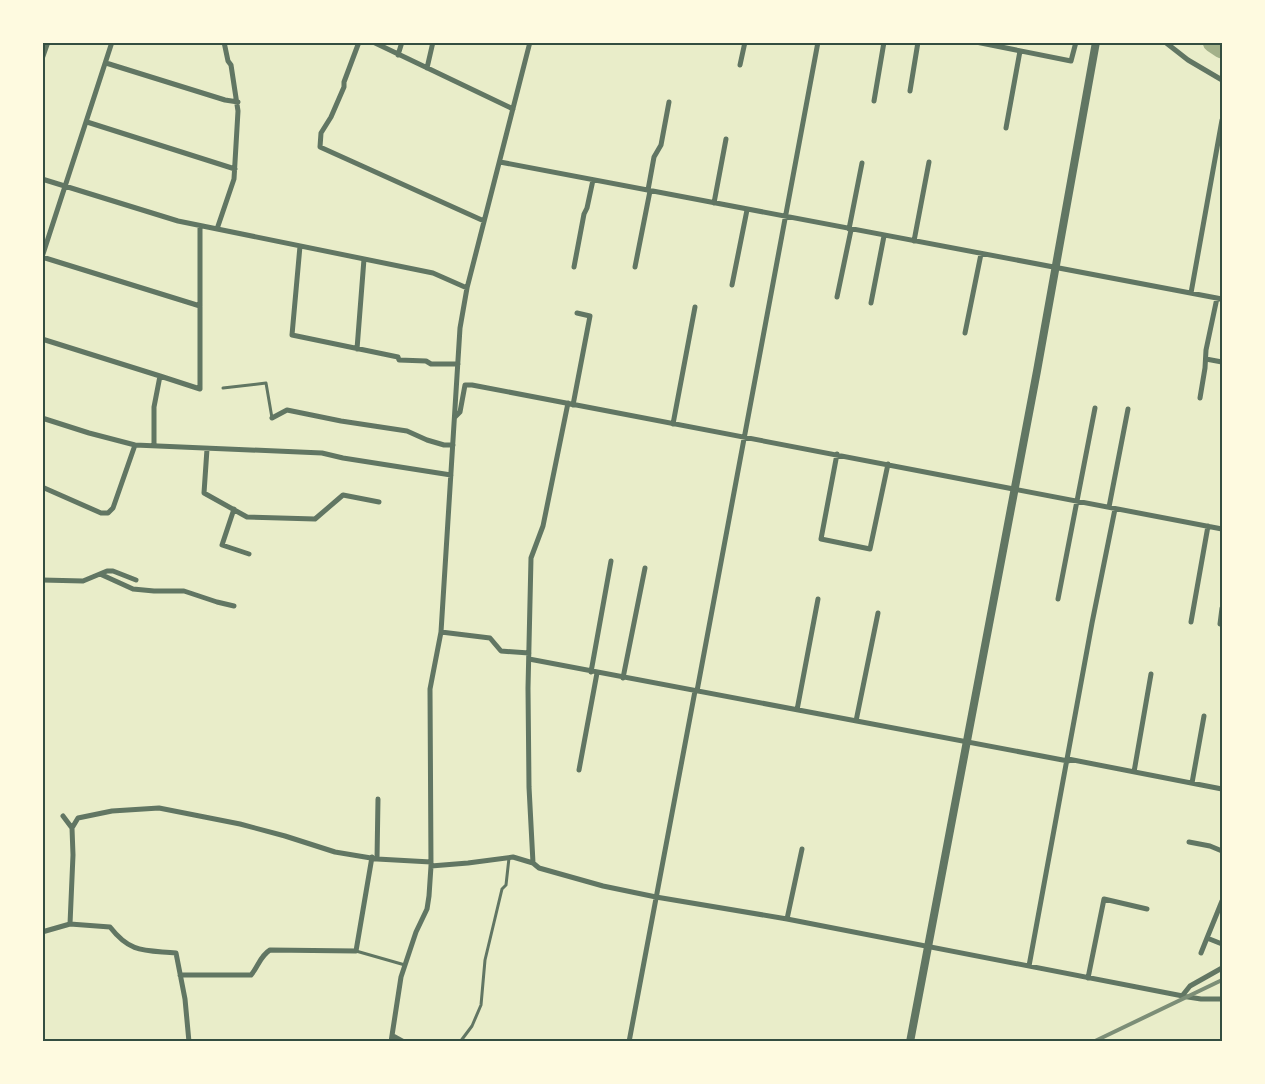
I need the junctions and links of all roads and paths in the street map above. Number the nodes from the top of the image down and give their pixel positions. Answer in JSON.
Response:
{"nodes":[{"id":1,"x":112,"y":42,"type":"edge"},
{"id":2,"x":224,"y":42,"type":"edge"},
{"id":3,"x":359,"y":42,"type":"edge"},
{"id":4,"x":373,"y":42,"type":"edge"},
{"id":5,"x":402,"y":42,"type":"edge"},
{"id":6,"x":433,"y":42,"type":"edge"},
{"id":7,"x":530,"y":42,"type":"edge"},
{"id":8,"x":745,"y":42,"type":"edge"},
{"id":9,"x":818,"y":42,"type":"edge"},
{"id":10,"x":884,"y":42,"type":"edge"},
{"id":11,"x":918,"y":42,"type":"edge"},
{"id":12,"x":976,"y":42,"type":"edge"},
{"id":13,"x":1076,"y":42,"type":"edge"},
{"id":14,"x":1096,"y":42,"type":"edge"},
{"id":15,"x":1165,"y":42,"type":"edge"},
{"id":16,"x":45,"y":46,"type":"edge"},
{"id":17,"x":1020,"y":51,"type":"junction"},
{"id":18,"x":398,"y":55,"type":"junction"},
{"id":19,"x":42,"y":59,"type":"edge"},
{"id":20,"x":106,"y":63,"type":"junction"},
{"id":21,"x":740,"y":65,"type":"dead end"},
{"id":22,"x":426,"y":68,"type":"junction"},
{"id":23,"x":1222,"y":80,"type":"edge"},
{"id":24,"x":910,"y":91,"type":"dead end"},
{"id":25,"x":874,"y":101,"type":"dead end"},
{"id":26,"x":238,"y":102,"type":"junction"},
{"id":27,"x":669,"y":102,"type":"dead end"},
{"id":28,"x":514,"y":109,"type":"junction"},
{"id":29,"x":1222,"y":120,"type":"edge"},
{"id":30,"x":87,"y":122,"type":"junction"},
{"id":31,"x":1006,"y":128,"type":"dead end"},
{"id":32,"x":726,"y":139,"type":"dead end"},
{"id":33,"x":500,"y":162,"type":"junction"},
{"id":34,"x":929,"y":162,"type":"dead end"},
{"id":35,"x":862,"y":163,"type":"dead end"},
{"id":36,"x":235,"y":169,"type":"junction"},
{"id":37,"x":42,"y":179,"type":"edge"},
{"id":38,"x":593,"y":180,"type":"junction"},
{"id":39,"x":66,"y":186,"type":"junction"},
{"id":40,"x":649,"y":191,"type":"junction"},
{"id":41,"x":714,"y":204,"type":"junction"},
{"id":42,"x":747,"y":210,"type":"junction"},
{"id":43,"x":786,"y":218,"type":"junction"},
{"id":44,"x":484,"y":221,"type":"junction"},
{"id":45,"x":200,"y":226,"type":"junction"},
{"id":46,"x":217,"y":229,"type":"junction"},
{"id":47,"x":850,"y":229,"type":"junction"},
{"id":48,"x":884,"y":236,"type":"junction"},
{"id":49,"x":914,"y":242,"type":"junction"},
{"id":50,"x":300,"y":246,"type":"junction"},
{"id":51,"x":981,"y":254,"type":"junction"},
{"id":52,"x":42,"y":257,"type":"edge"},
{"id":53,"x":364,"y":259,"type":"junction"},
{"id":54,"x":574,"y":267,"type":"dead end"},
{"id":55,"x":635,"y":267,"type":"dead end"},
{"id":56,"x":1056,"y":268,"type":"junction"},
{"id":57,"x":732,"y":285,"type":"dead end"},
{"id":58,"x":467,"y":288,"type":"junction"},
{"id":59,"x":1190,"y":293,"type":"junction"},
{"id":60,"x":837,"y":296,"type":"dead end"},
{"id":61,"x":1220,"y":299,"type":"edge"},
{"id":62,"x":871,"y":302,"type":"dead end"},
{"id":63,"x":200,"y":306,"type":"junction"},
{"id":64,"x":694,"y":307,"type":"dead end"},
{"id":65,"x":577,"y":313,"type":"dead end"},
{"id":66,"x":965,"y":333,"type":"dead end"},
{"id":67,"x":42,"y":339,"type":"edge"},
{"id":68,"x":357,"y":349,"type":"junction"},
{"id":69,"x":1206,"y":359,"type":"junction"},
{"id":70,"x":1222,"y":362,"type":"edge"},
{"id":71,"x":458,"y":364,"type":"junction"},
{"id":72,"x":160,"y":376,"type":"junction"},
{"id":73,"x":223,"y":388,"type":"dead end"},
{"id":74,"x":1200,"y":398,"type":"dead end"},
{"id":75,"x":571,"y":404,"type":"junction"},
{"id":76,"x":1095,"y":408,"type":"dead end"},
{"id":77,"x":1128,"y":409,"type":"dead end"},
{"id":78,"x":455,"y":417,"type":"junction"},
{"id":79,"x":42,"y":418,"type":"edge"},
{"id":80,"x":272,"y":418,"type":"joint"},
{"id":81,"x":673,"y":424,"type":"junction"},
{"id":82,"x":744,"y":437,"type":"junction"},
{"id":83,"x":135,"y":445,"type":"junction"},
{"id":84,"x":453,"y":445,"type":"junction"},
{"id":85,"x":154,"y":446,"type":"junction"},
{"id":86,"x":207,"y":449,"type":"junction"},
{"id":87,"x":837,"y":454,"type":"junction"},
{"id":88,"x":888,"y":464,"type":"junction"},
{"id":89,"x":451,"y":475,"type":"junction"},
{"id":90,"x":42,"y":487,"type":"edge"},
{"id":91,"x":1015,"y":489,"type":"junction"},
{"id":92,"x":1078,"y":501,"type":"junction"},
{"id":93,"x":379,"y":502,"type":"dead end"},
{"id":94,"x":1112,"y":508,"type":"junction"},
{"id":95,"x":234,"y":509,"type":"junction"},
{"id":96,"x":1208,"y":526,"type":"junction"},
{"id":97,"x":1222,"y":529,"type":"edge"},
{"id":98,"x":249,"y":554,"type":"dead end"},
{"id":99,"x":611,"y":561,"type":"dead end"},
{"id":100,"x":645,"y":568,"type":"dead end"},
{"id":101,"x":100,"y":574,"type":"junction"},
{"id":102,"x":42,"y":580,"type":"edge"},
{"id":103,"x":136,"y":580,"type":"dead end"},
{"id":104,"x":818,"y":599,"type":"dead end"},
{"id":105,"x":1058,"y":599,"type":"dead end"},
{"id":106,"x":234,"y":606,"type":"dead end"},
{"id":107,"x":1222,"y":608,"type":"edge"},
{"id":108,"x":878,"y":613,"type":"dead end"},
{"id":109,"x":1190,"y":622,"type":"dead end"},
{"id":110,"x":1220,"y":624,"type":"dead end"},
{"id":111,"x":441,"y":632,"type":"junction"},
{"id":112,"x":529,"y":656,"type":"junction"},
{"id":113,"x":591,"y":672,"type":"junction"},
{"id":114,"x":598,"y":673,"type":"junction"},
{"id":115,"x":1151,"y":674,"type":"dead end"},
{"id":116,"x":623,"y":678,"type":"junction"},
{"id":117,"x":696,"y":691,"type":"junction"},
{"id":118,"x":797,"y":710,"type":"junction"},
{"id":119,"x":1204,"y":716,"type":"dead end"},
{"id":120,"x":856,"y":721,"type":"junction"},
{"id":121,"x":967,"y":743,"type":"junction"},
{"id":122,"x":1068,"y":760,"type":"junction"},
{"id":123,"x":579,"y":770,"type":"dead end"},
{"id":124,"x":1134,"y":772,"type":"junction"},
{"id":125,"x":1192,"y":783,"type":"junction"},
{"id":126,"x":1222,"y":790,"type":"edge"},
{"id":127,"x":378,"y":799,"type":"dead end"},
{"id":128,"x":63,"y":816,"type":"dead end"},
{"id":129,"x":72,"y":828,"type":"junction"},
{"id":130,"x":1189,"y":842,"type":"dead end"},
{"id":131,"x":802,"y":849,"type":"dead end"},
{"id":132,"x":1222,"y":851,"type":"edge"},
{"id":133,"x":509,"y":857,"type":"junction"},
{"id":134,"x":374,"y":858,"type":"junction"},
{"id":135,"x":533,"y":863,"type":"junction"},
{"id":136,"x":431,"y":864,"type":"junction"},
{"id":137,"x":656,"y":897,"type":"junction"},
{"id":138,"x":1222,"y":901,"type":"edge"},
{"id":139,"x":1147,"y":909,"type":"dead end"},
{"id":140,"x":787,"y":919,"type":"junction"},
{"id":141,"x":70,"y":924,"type":"junction"},
{"id":142,"x":42,"y":932,"type":"edge"},
{"id":143,"x":1207,"y":938,"type":"junction"},
{"id":144,"x":1222,"y":944,"type":"edge"},
{"id":145,"x":927,"y":946,"type":"junction"},
{"id":146,"x":356,"y":951,"type":"junction"},
{"id":147,"x":1201,"y":953,"type":"dead end"},
{"id":148,"x":405,"y":965,"type":"junction"},
{"id":149,"x":1029,"y":966,"type":"junction"},
{"id":150,"x":1222,"y":968,"type":"edge"},
{"id":151,"x":180,"y":975,"type":"junction"},
{"id":152,"x":1088,"y":978,"type":"junction"},
{"id":153,"x":1182,"y":996,"type":"junction"},
{"id":154,"x":1222,"y":999,"type":"edge"},
{"id":155,"x":392,"y":1039,"type":"edge"},
{"id":156,"x":189,"y":1042,"type":"edge"},
{"id":157,"x":404,"y":1042,"type":"edge"},
{"id":158,"x":460,"y":1042,"type":"edge"},
{"id":159,"x":629,"y":1042,"type":"edge"},
{"id":160,"x":910,"y":1042,"type":"edge"}],
"edges":[{"from":1,"to":20,"type":"street"},
{"from":2,"to":26,"type":"street"},
{"from":3,"to":44,"type":"street"},
{"from":4,"to":18,"type":"street"},
{"from":5,"to":18,"type":"street"},
{"from":6,"to":22,"type":"street"},
{"from":7,"to":28,"type":"street"},
{"from":8,"to":21,"type":"street"},
{"from":9,"to":43,"type":"street"},
{"from":10,"to":25,"type":"street"},
{"from":11,"to":24,"type":"street"},
{"from":12,"to":17,"type":"street"},
{"from":13,"to":17,"type":"street"},
{"from":14,"to":56,"type":"street"},
{"from":15,"to":23,"type":"street"},
{"from":16,"to":19,"type":"street"},
{"from":17,"to":31,"type":"street"},
{"from":18,"to":22,"type":"street"},
{"from":20,"to":26,"type":"street"},
{"from":20,"to":30,"type":"street"},
{"from":22,"to":28,"type":"street"},
{"from":26,"to":36,"type":"street"},
{"from":27,"to":40,"type":"street"},
{"from":28,"to":33,"type":"street"},
{"from":29,"to":59,"type":"street"},
{"from":30,"to":36,"type":"street"},
{"from":30,"to":39,"type":"street"},
{"from":32,"to":41,"type":"street"},
{"from":33,"to":38,"type":"street"},
{"from":33,"to":44,"type":"street"},
{"from":34,"to":49,"type":"street"},
{"from":35,"to":47,"type":"street"},
{"from":36,"to":46,"type":"street"},
{"from":37,"to":39,"type":"street"},
{"from":38,"to":40,"type":"street"},
{"from":38,"to":54,"type":"street"},
{"from":39,"to":45,"type":"street"},
{"from":39,"to":52,"type":"street"},
{"from":40,"to":41,"type":"street"},
{"from":40,"to":55,"type":"street"},
{"from":41,"to":42,"type":"street"},
{"from":42,"to":43,"type":"street"},
{"from":42,"to":57,"type":"street"},
{"from":43,"to":47,"type":"street"},
{"from":43,"to":82,"type":"street"},
{"from":44,"to":58,"type":"street"},
{"from":45,"to":46,"type":"street"},
{"from":45,"to":63,"type":"street"},
{"from":46,"to":50,"type":"street"},
{"from":47,"to":48,"type":"street"},
{"from":47,"to":60,"type":"street"},
{"from":48,"to":49,"type":"street"},
{"from":48,"to":62,"type":"street"},
{"from":49,"to":51,"type":"street"},
{"from":50,"to":53,"type":"street"},
{"from":50,"to":68,"type":"street"},
{"from":51,"to":56,"type":"street"},
{"from":51,"to":66,"type":"street"},
{"from":52,"to":63,"type":"street"},
{"from":53,"to":58,"type":"street"},
{"from":53,"to":68,"type":"street"},
{"from":56,"to":59,"type":"street"},
{"from":56,"to":91,"type":"street"},
{"from":58,"to":71,"type":"street"},
{"from":59,"to":61,"type":"street"},
{"from":61,"to":69,"type":"street"},
{"from":63,"to":72,"type":"street"},
{"from":64,"to":81,"type":"street"},
{"from":65,"to":75,"type":"street"},
{"from":67,"to":72,"type":"street"},
{"from":68,"to":71,"type":"street"},
{"from":69,"to":70,"type":"street"},
{"from":69,"to":74,"type":"street"},
{"from":71,"to":78,"type":"street"},
{"from":72,"to":85,"type":"street"},
{"from":73,"to":80,"type":"lane"},
{"from":75,"to":78,"type":"street"},
{"from":75,"to":81,"type":"street"},
{"from":75,"to":112,"type":"street"},
{"from":76,"to":92,"type":"street"},
{"from":77,"to":94,"type":"street"},
{"from":78,"to":84,"type":"street"},
{"from":79,"to":83,"type":"street"},
{"from":80,"to":84,"type":"street"},
{"from":81,"to":82,"type":"street"},
{"from":82,"to":87,"type":"street"},
{"from":82,"to":117,"type":"street"},
{"from":83,"to":85,"type":"street"},
{"from":83,"to":90,"type":"street"},
{"from":84,"to":89,"type":"street"},
{"from":85,"to":86,"type":"street"},
{"from":86,"to":89,"type":"street"},
{"from":86,"to":95,"type":"street"},
{"from":87,"to":88,"type":"street"},
{"from":87,"to":88,"type":"street"},
{"from":88,"to":91,"type":"street"},
{"from":89,"to":111,"type":"street"},
{"from":91,"to":92,"type":"street"},
{"from":91,"to":121,"type":"street"},
{"from":92,"to":94,"type":"street"},
{"from":92,"to":105,"type":"street"},
{"from":93,"to":95,"type":"street"},
{"from":94,"to":96,"type":"street"},
{"from":94,"to":122,"type":"street"},
{"from":95,"to":98,"type":"street"},
{"from":96,"to":97,"type":"street"},
{"from":96,"to":109,"type":"street"},
{"from":99,"to":113,"type":"street"},
{"from":100,"to":116,"type":"street"},
{"from":101,"to":102,"type":"street"},
{"from":101,"to":103,"type":"street"},
{"from":101,"to":106,"type":"street"},
{"from":104,"to":118,"type":"street"},
{"from":107,"to":110,"type":"street"},
{"from":108,"to":120,"type":"street"},
{"from":111,"to":112,"type":"street"},
{"from":111,"to":136,"type":"street"},
{"from":112,"to":113,"type":"street"},
{"from":112,"to":135,"type":"street"},
{"from":113,"to":114,"type":"street"},
{"from":114,"to":116,"type":"street"},
{"from":114,"to":123,"type":"street"},
{"from":115,"to":124,"type":"street"},
{"from":116,"to":117,"type":"street"},
{"from":117,"to":118,"type":"street"},
{"from":117,"to":137,"type":"street"},
{"from":118,"to":120,"type":"street"},
{"from":119,"to":125,"type":"street"},
{"from":120,"to":121,"type":"street"},
{"from":121,"to":122,"type":"street"},
{"from":121,"to":145,"type":"street"},
{"from":122,"to":124,"type":"street"},
{"from":122,"to":149,"type":"street"},
{"from":124,"to":125,"type":"street"},
{"from":125,"to":126,"type":"street"},
{"from":127,"to":134,"type":"street"},
{"from":128,"to":129,"type":"street"},
{"from":129,"to":134,"type":"street"},
{"from":129,"to":141,"type":"street"},
{"from":130,"to":132,"type":"street"},
{"from":131,"to":140,"type":"street"},
{"from":133,"to":135,"type":"street"},
{"from":133,"to":136,"type":"street"},
{"from":133,"to":158,"type":"lane"},
{"from":134,"to":136,"type":"street"},
{"from":134,"to":146,"type":"street"},
{"from":135,"to":137,"type":"street"},
{"from":136,"to":148,"type":"street"},
{"from":137,"to":140,"type":"street"},
{"from":137,"to":159,"type":"street"},
{"from":138,"to":143,"type":"street"},
{"from":139,"to":152,"type":"street"},
{"from":140,"to":145,"type":"street"},
{"from":141,"to":142,"type":"street"},
{"from":141,"to":151,"type":"street"},
{"from":143,"to":144,"type":"street"},
{"from":143,"to":147,"type":"street"},
{"from":145,"to":149,"type":"street"},
{"from":145,"to":160,"type":"street"},
{"from":146,"to":148,"type":"lane"},
{"from":146,"to":151,"type":"street"},
{"from":148,"to":155,"type":"street"},
{"from":149,"to":152,"type":"street"},
{"from":150,"to":153,"type":"street"},
{"from":151,"to":156,"type":"street"},
{"from":152,"to":153,"type":"street"},
{"from":153,"to":154,"type":"street"},
{"from":155,"to":157,"type":"street"}]}
